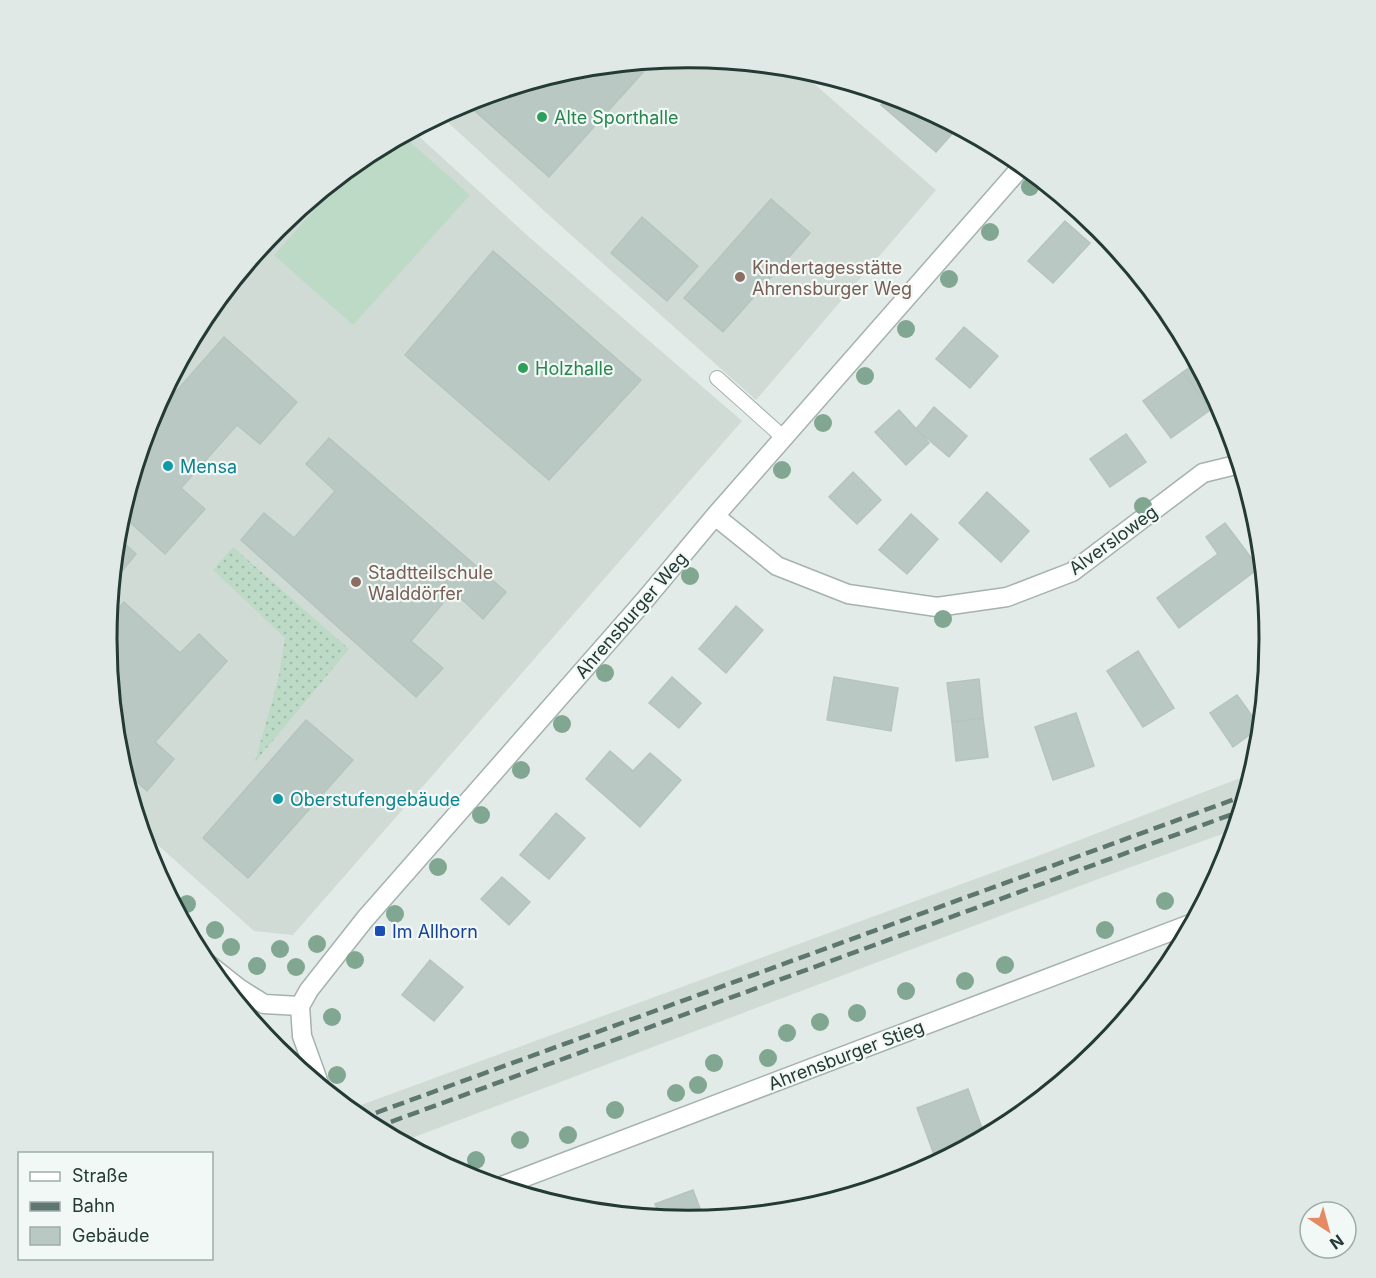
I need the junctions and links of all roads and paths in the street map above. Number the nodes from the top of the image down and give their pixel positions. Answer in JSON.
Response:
{"nodes":[{"id":1,"x":1017,"y":172,"type":"edge"},
{"id":2,"x":717,"y":378,"type":"dead end"},
{"id":3,"x":784,"y":438,"type":"junction"},
{"id":4,"x":1232,"y":466,"type":"edge"},
{"id":5,"x":715,"y":516,"type":"junction"},
{"id":6,"x":1182,"y":927,"type":"edge"},
{"id":7,"x":232,"y":982,"type":"edge"},
{"id":8,"x":300,"y":1006,"type":"junction"},
{"id":9,"x":315,"y":1072,"type":"edge"},
{"id":10,"x":511,"y":1182,"type":"edge"}],
"edges":[{"from":1,"to":3,"type":"street","name":"Ahrensburger Weg"},
{"from":2,"to":3,"type":"lane"},
{"from":3,"to":5,"type":"street","name":"Ahrensburger Weg"},
{"from":4,"to":5,"type":"street","name":"Alversloweg"},
{"from":5,"to":8,"type":"street","name":"Ahrensburger Weg"},
{"from":6,"to":10,"type":"street","name":"Ahrensburger Stieg"},
{"from":7,"to":8,"type":"street"},
{"from":8,"to":9,"type":"street"}]}
